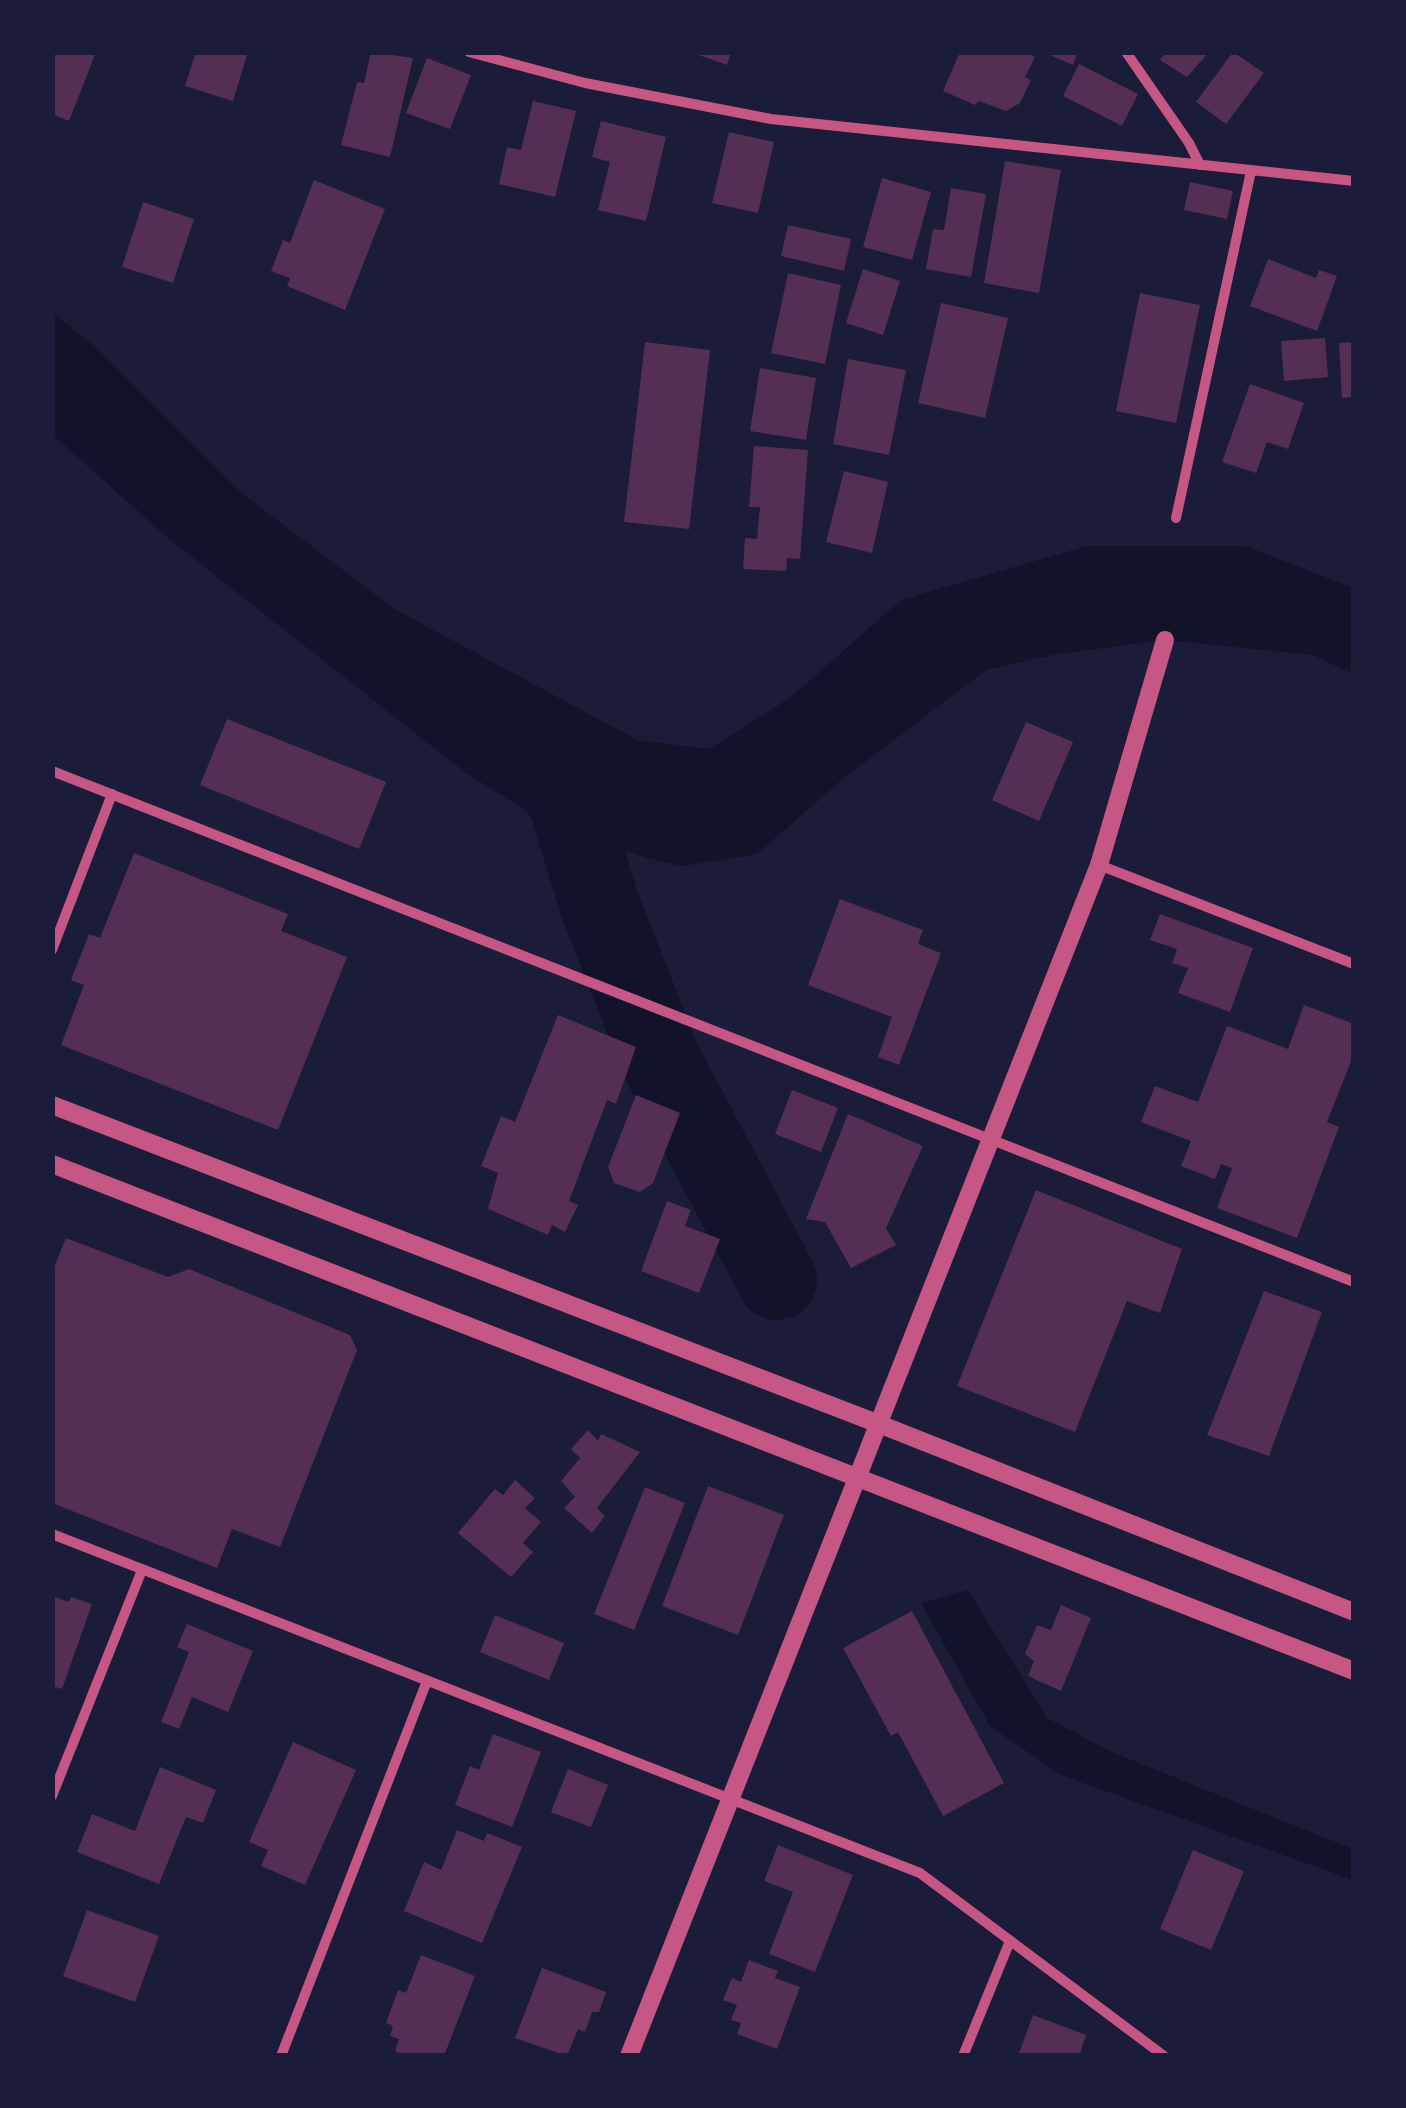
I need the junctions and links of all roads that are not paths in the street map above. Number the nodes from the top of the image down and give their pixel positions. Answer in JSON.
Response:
{"nodes":[{"id":1,"x":470,"y":52,"type":"edge"},
{"id":2,"x":1126,"y":52,"type":"edge"},
{"id":3,"x":1200,"y":166,"type":"junction"},
{"id":4,"x":1251,"y":171,"type":"junction"},
{"id":5,"x":1354,"y":181,"type":"edge"},
{"id":6,"x":1176,"y":518,"type":"dead end"},
{"id":7,"x":1166,"y":640,"type":"dead end"},
{"id":8,"x":52,"y":771,"type":"edge"},
{"id":9,"x":112,"y":794,"type":"junction"},
{"id":10,"x":1099,"y":866,"type":"junction"},
{"id":11,"x":52,"y":950,"type":"edge"},
{"id":12,"x":1354,"y":964,"type":"edge"},
{"id":13,"x":52,"y":1105,"type":"edge"},
{"id":14,"x":991,"y":1140,"type":"junction"},
{"id":15,"x":52,"y":1164,"type":"edge"},
{"id":16,"x":1354,"y":1282,"type":"edge"},
{"id":17,"x":879,"y":1424,"type":"junction"},
{"id":18,"x":858,"y":1480,"type":"junction"},
{"id":19,"x":52,"y":1534,"type":"edge"},
{"id":20,"x":142,"y":1570,"type":"junction"},
{"id":21,"x":1354,"y":1612,"type":"edge"},
{"id":22,"x":1354,"y":1671,"type":"edge"},
{"id":23,"x":427,"y":1681,"type":"junction"},
{"id":24,"x":52,"y":1796,"type":"edge"},
{"id":25,"x":730,"y":1800,"type":"junction"},
{"id":26,"x":1010,"y":1941,"type":"junction"},
{"id":27,"x":281,"y":2056,"type":"edge"},
{"id":28,"x":629,"y":2056,"type":"edge"},
{"id":29,"x":963,"y":2056,"type":"edge"},
{"id":30,"x":1164,"y":2056,"type":"edge"}],
"edges":[{"from":1,"to":3,"type":"street"},
{"from":2,"to":3,"type":"street"},
{"from":3,"to":4,"type":"street"},
{"from":4,"to":5,"type":"street"},
{"from":4,"to":6,"type":"street"},
{"from":7,"to":10,"type":"street"},
{"from":8,"to":9,"type":"street"},
{"from":9,"to":11,"type":"street"},
{"from":9,"to":14,"type":"street"},
{"from":10,"to":12,"type":"street"},
{"from":10,"to":14,"type":"street"},
{"from":13,"to":17,"type":"street"},
{"from":14,"to":16,"type":"street"},
{"from":14,"to":17,"type":"street"},
{"from":15,"to":18,"type":"street"},
{"from":17,"to":18,"type":"street"},
{"from":17,"to":21,"type":"street"},
{"from":18,"to":22,"type":"street"},
{"from":18,"to":25,"type":"street"},
{"from":19,"to":20,"type":"street"},
{"from":20,"to":23,"type":"street"},
{"from":20,"to":24,"type":"street"},
{"from":23,"to":25,"type":"street"},
{"from":23,"to":27,"type":"street"},
{"from":25,"to":26,"type":"street"},
{"from":25,"to":28,"type":"street"},
{"from":26,"to":29,"type":"street"},
{"from":26,"to":30,"type":"street"}]}
